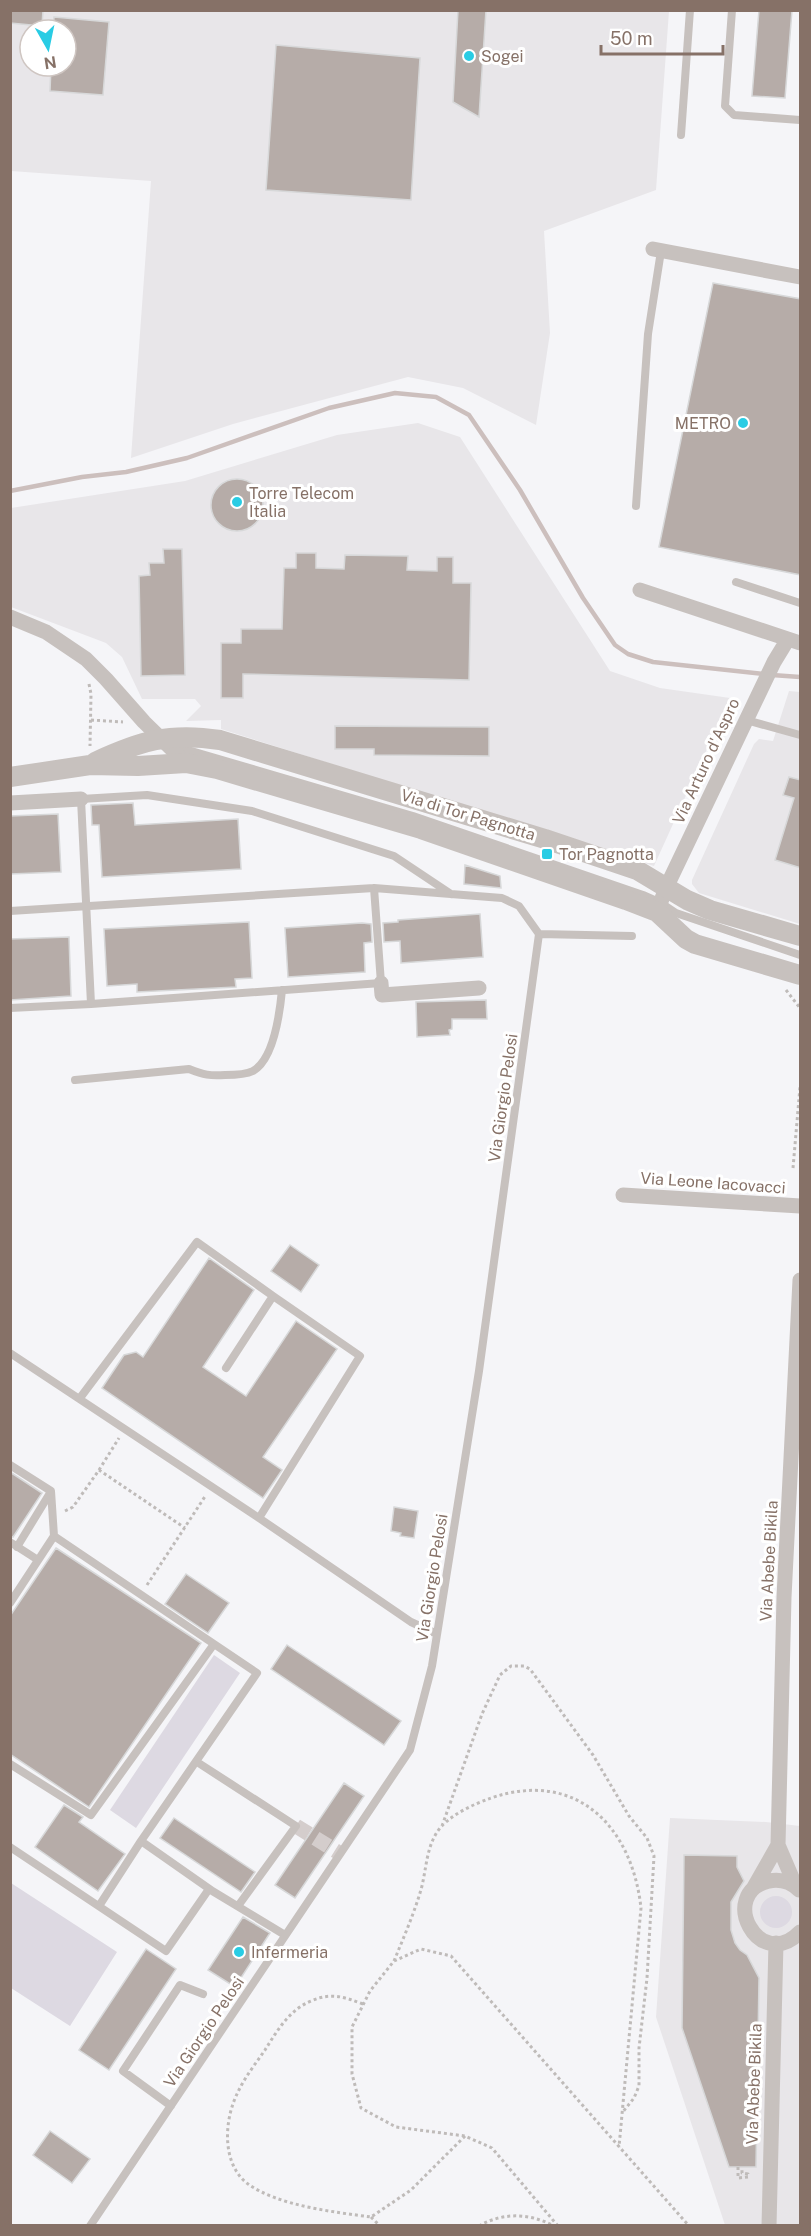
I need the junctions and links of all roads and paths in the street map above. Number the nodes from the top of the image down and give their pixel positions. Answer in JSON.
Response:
{"nodes":[{"id":1,"x":690,"y":10,"type":"edge"},
{"id":2,"x":732,"y":10,"type":"edge"},
{"id":3,"x":801,"y":120,"type":"edge"},
{"id":4,"x":681,"y":135,"type":"dead end"},
{"id":5,"x":657,"y":250,"type":"joint"},
{"id":6,"x":801,"y":277,"type":"edge"},
{"id":7,"x":636,"y":506,"type":"dead end"},
{"id":8,"x":736,"y":582,"type":"dead end"},
{"id":9,"x":640,"y":590,"type":"dead end"},
{"id":10,"x":801,"y":603,"type":"edge"},
{"id":11,"x":10,"y":617,"type":"edge"},
{"id":12,"x":794,"y":641,"type":"edge"},
{"id":13,"x":82,"y":676,"type":"dead end"},
{"id":14,"x":91,"y":720,"type":"junction"},
{"id":15,"x":746,"y":720,"type":"junction"},
{"id":16,"x":124,"y":722,"type":"dead end"},
{"id":17,"x":801,"y":735,"type":"edge"},
{"id":18,"x":161,"y":739,"type":"junction"},
{"id":19,"x":90,"y":755,"type":"junction"},
{"id":20,"x":213,"y":757,"type":"junction"},
{"id":21,"x":186,"y":763,"type":"junction"},
{"id":22,"x":10,"y":777,"type":"edge"},
{"id":23,"x":81,"y":799,"type":"junction"},
{"id":24,"x":10,"y":803,"type":"edge"},
{"id":25,"x":374,"y":888,"type":"junction"},
{"id":26,"x":451,"y":894,"type":"junction"},
{"id":27,"x":661,"y":901,"type":"junction"},
{"id":28,"x":86,"y":906,"type":"junction"},
{"id":29,"x":10,"y":911,"type":"edge"},
{"id":30,"x":539,"y":934,"type":"junction"},
{"id":31,"x":632,"y":936,"type":"dead end"},
{"id":32,"x":801,"y":936,"type":"edge"},
{"id":33,"x":801,"y":955,"type":"edge"},
{"id":34,"x":797,"y":978,"type":"edge"},
{"id":35,"x":381,"y":982,"type":"junction"},
{"id":36,"x":479,"y":988,"type":"dead end"},
{"id":37,"x":282,"y":990,"type":"junction"},
{"id":38,"x":91,"y":1004,"type":"junction"},
{"id":39,"x":10,"y":1008,"type":"edge"},
{"id":40,"x":75,"y":1080,"type":"dead end"},
{"id":41,"x":801,"y":1088,"type":"edge"},
{"id":42,"x":793,"y":1168,"type":"dead end"},
{"id":43,"x":623,"y":1195,"type":"dead end"},
{"id":44,"x":801,"y":1206,"type":"edge"},
{"id":45,"x":801,"y":1280,"type":"edge"},
{"id":46,"x":273,"y":1296,"type":"junction"},
{"id":47,"x":10,"y":1353,"type":"edge"},
{"id":48,"x":226,"y":1368,"type":"dead end"},
{"id":49,"x":80,"y":1398,"type":"junction"},
{"id":50,"x":125,"y":1429,"type":"junction"},
{"id":51,"x":10,"y":1465,"type":"edge"},
{"id":52,"x":99,"y":1470,"type":"junction"},
{"id":53,"x":212,"y":1486,"type":"junction"},
{"id":54,"x":51,"y":1491,"type":"junction"},
{"id":55,"x":53,"y":1516,"type":"junction"},
{"id":56,"x":259,"y":1518,"type":"junction"},
{"id":57,"x":794,"y":1519,"type":"edge"},
{"id":58,"x":184,"y":1528,"type":"junction"},
{"id":59,"x":54,"y":1536,"type":"junction"},
{"id":60,"x":14,"y":1544,"type":"edge"},
{"id":61,"x":38,"y":1560,"type":"junction"},
{"id":62,"x":141,"y":1595,"type":"junction"},
{"id":63,"x":10,"y":1603,"type":"edge"},
{"id":64,"x":437,"y":1634,"type":"junction"},
{"id":65,"x":214,"y":1644,"type":"junction"},
{"id":66,"x":197,"y":1762,"type":"junction"},
{"id":67,"x":10,"y":1764,"type":"edge"},
{"id":68,"x":442,"y":1826,"type":"junction"},
{"id":69,"x":141,"y":1841,"type":"junction"},
{"id":70,"x":778,"y":1845,"type":"junction"},
{"id":71,"x":10,"y":1847,"type":"edge"},
{"id":72,"x":798,"y":1889,"type":"edge"},
{"id":73,"x":212,"y":1890,"type":"junction"},
{"id":74,"x":753,"y":1890,"type":"junction"},
{"id":75,"x":99,"y":1906,"type":"junction"},
{"id":76,"x":238,"y":1906,"type":"junction"},
{"id":77,"x":801,"y":1932,"type":"edge"},
{"id":78,"x":285,"y":1935,"type":"junction"},
{"id":79,"x":776,"y":1943,"type":"junction"},
{"id":80,"x":394,"y":1961,"type":"junction"},
{"id":81,"x":203,"y":1994,"type":"dead end"},
{"id":82,"x":363,"y":2004,"type":"junction"},
{"id":83,"x":171,"y":2106,"type":"junction"},
{"id":84,"x":622,"y":2113,"type":"junction"},
{"id":85,"x":465,"y":2136,"type":"junction"},
{"id":86,"x":619,"y":2147,"type":"junction"},
{"id":87,"x":371,"y":2217,"type":"junction"},
{"id":88,"x":90,"y":2226,"type":"edge"},
{"id":89,"x":380,"y":2226,"type":"edge"},
{"id":90,"x":478,"y":2226,"type":"edge"},
{"id":91,"x":556,"y":2226,"type":"edge"},
{"id":92,"x":689,"y":2226,"type":"edge"},
{"id":93,"x":769,"y":2226,"type":"edge"}],
"edges":[{"from":1,"to":4,"type":"lane"},
{"from":2,"to":3,"type":"lane"},
{"from":5,"to":6,"type":"street"},
{"from":5,"to":7,"type":"lane"},
{"from":8,"to":10,"type":"lane"},
{"from":9,"to":12,"type":"street"},
{"from":11,"to":18,"type":"street"},
{"from":12,"to":15,"type":"street","name":"Via Arturo d'Aspro"},
{"from":13,"to":14,"type":"path"},
{"from":14,"to":16,"type":"path"},
{"from":14,"to":19,"type":"path"},
{"from":15,"to":17,"type":"lane"},
{"from":15,"to":27,"type":"street","name":"Via Arturo d'Aspro"},
{"from":18,"to":19,"type":"street","name":"Via di Tor Pagnotta"},
{"from":18,"to":20,"type":"lane","name":"Via di Tor Pagnotta"},
{"from":18,"to":21,"type":"street"},
{"from":18,"to":27,"type":"street","name":"Via di Tor Pagnotta"},
{"from":19,"to":21,"type":"street","name":"Via di Tor Pagnotta"},
{"from":19,"to":22,"type":"street","name":"Via di Tor Pagnotta"},
{"from":20,"to":21,"type":"lane","name":"Via di Tor Pagnotta"},
{"from":20,"to":27,"type":"lane","name":"Via di Tor Pagnotta"},
{"from":21,"to":27,"type":"street","name":"Via di Tor Pagnotta"},
{"from":23,"to":24,"type":"street"},
{"from":23,"to":26,"type":"lane"},
{"from":23,"to":28,"type":"lane"},
{"from":25,"to":26,"type":"lane"},
{"from":25,"to":28,"type":"lane"},
{"from":25,"to":35,"type":"lane"},
{"from":26,"to":30,"type":"lane"},
{"from":27,"to":32,"type":"street","name":"Via di Tor Pagnotta"},
{"from":27,"to":33,"type":"lane","name":"Via di Tor Pagnotta"},
{"from":27,"to":34,"type":"street","name":"Via di Tor Pagnotta"},
{"from":28,"to":29,"type":"lane"},
{"from":28,"to":38,"type":"lane"},
{"from":30,"to":31,"type":"lane"},
{"from":30,"to":64,"type":"lane","name":"Via Giorgio Pelosi"},
{"from":35,"to":36,"type":"street"},
{"from":35,"to":37,"type":"lane"},
{"from":37,"to":38,"type":"lane"},
{"from":37,"to":40,"type":"lane"},
{"from":38,"to":39,"type":"lane"},
{"from":41,"to":42,"type":"path"},
{"from":43,"to":44,"type":"street","name":"Via Leone Iacovacci"},
{"from":45,"to":57,"type":"street","name":"Via Abebe Bikila"},
{"from":46,"to":48,"type":"lane"},
{"from":46,"to":49,"type":"lane"},
{"from":46,"to":56,"type":"lane"},
{"from":47,"to":49,"type":"lane"},
{"from":49,"to":50,"type":"lane"},
{"from":50,"to":52,"type":"path"},
{"from":50,"to":53,"type":"lane"},
{"from":51,"to":54,"type":"lane"},
{"from":52,"to":55,"type":"path"},
{"from":52,"to":58,"type":"path"},
{"from":53,"to":56,"type":"lane"},
{"from":53,"to":58,"type":"path"},
{"from":54,"to":55,"type":"lane"},
{"from":54,"to":60,"type":"lane"},
{"from":55,"to":59,"type":"lane"},
{"from":56,"to":64,"type":"lane"},
{"from":57,"to":70,"type":"street","name":"Via Abebe Bikila"},
{"from":58,"to":62,"type":"path"},
{"from":59,"to":61,"type":"lane"},
{"from":59,"to":62,"type":"lane"},
{"from":60,"to":61,"type":"lane"},
{"from":61,"to":63,"type":"lane"},
{"from":62,"to":65,"type":"lane"},
{"from":64,"to":78,"type":"lane","name":"Via Giorgio Pelosi"},
{"from":65,"to":66,"type":"lane"},
{"from":65,"to":67,"type":"lane"},
{"from":66,"to":69,"type":"lane"},
{"from":66,"to":76,"type":"lane"},
{"from":68,"to":80,"type":"path"},
{"from":68,"to":84,"type":"path"},
{"from":68,"to":84,"type":"path"},
{"from":69,"to":73,"type":"lane"},
{"from":69,"to":75,"type":"lane"},
{"from":70,"to":72,"type":"street","name":"Via Abebe Bikila"},
{"from":70,"to":74,"type":"street","name":"Via Abebe Bikila"},
{"from":71,"to":75,"type":"lane"},
{"from":72,"to":74,"type":"street"},
{"from":73,"to":75,"type":"lane"},
{"from":73,"to":76,"type":"lane"},
{"from":74,"to":79,"type":"street","name":"Via Abebe Bikila"},
{"from":76,"to":78,"type":"lane"},
{"from":77,"to":79,"type":"street"},
{"from":78,"to":83,"type":"lane","name":"Via Giorgio Pelosi"},
{"from":79,"to":93,"type":"street","name":"Via Abebe Bikila"},
{"from":80,"to":82,"type":"path"},
{"from":80,"to":86,"type":"path"},
{"from":81,"to":83,"type":"lane"},
{"from":82,"to":85,"type":"path"},
{"from":82,"to":87,"type":"path"},
{"from":83,"to":88,"type":"lane","name":"Via Giorgio Pelosi"},
{"from":84,"to":86,"type":"path"},
{"from":85,"to":87,"type":"path"},
{"from":85,"to":91,"type":"path"},
{"from":86,"to":92,"type":"path"},
{"from":87,"to":89,"type":"path"},
{"from":90,"to":91,"type":"path"}]}
